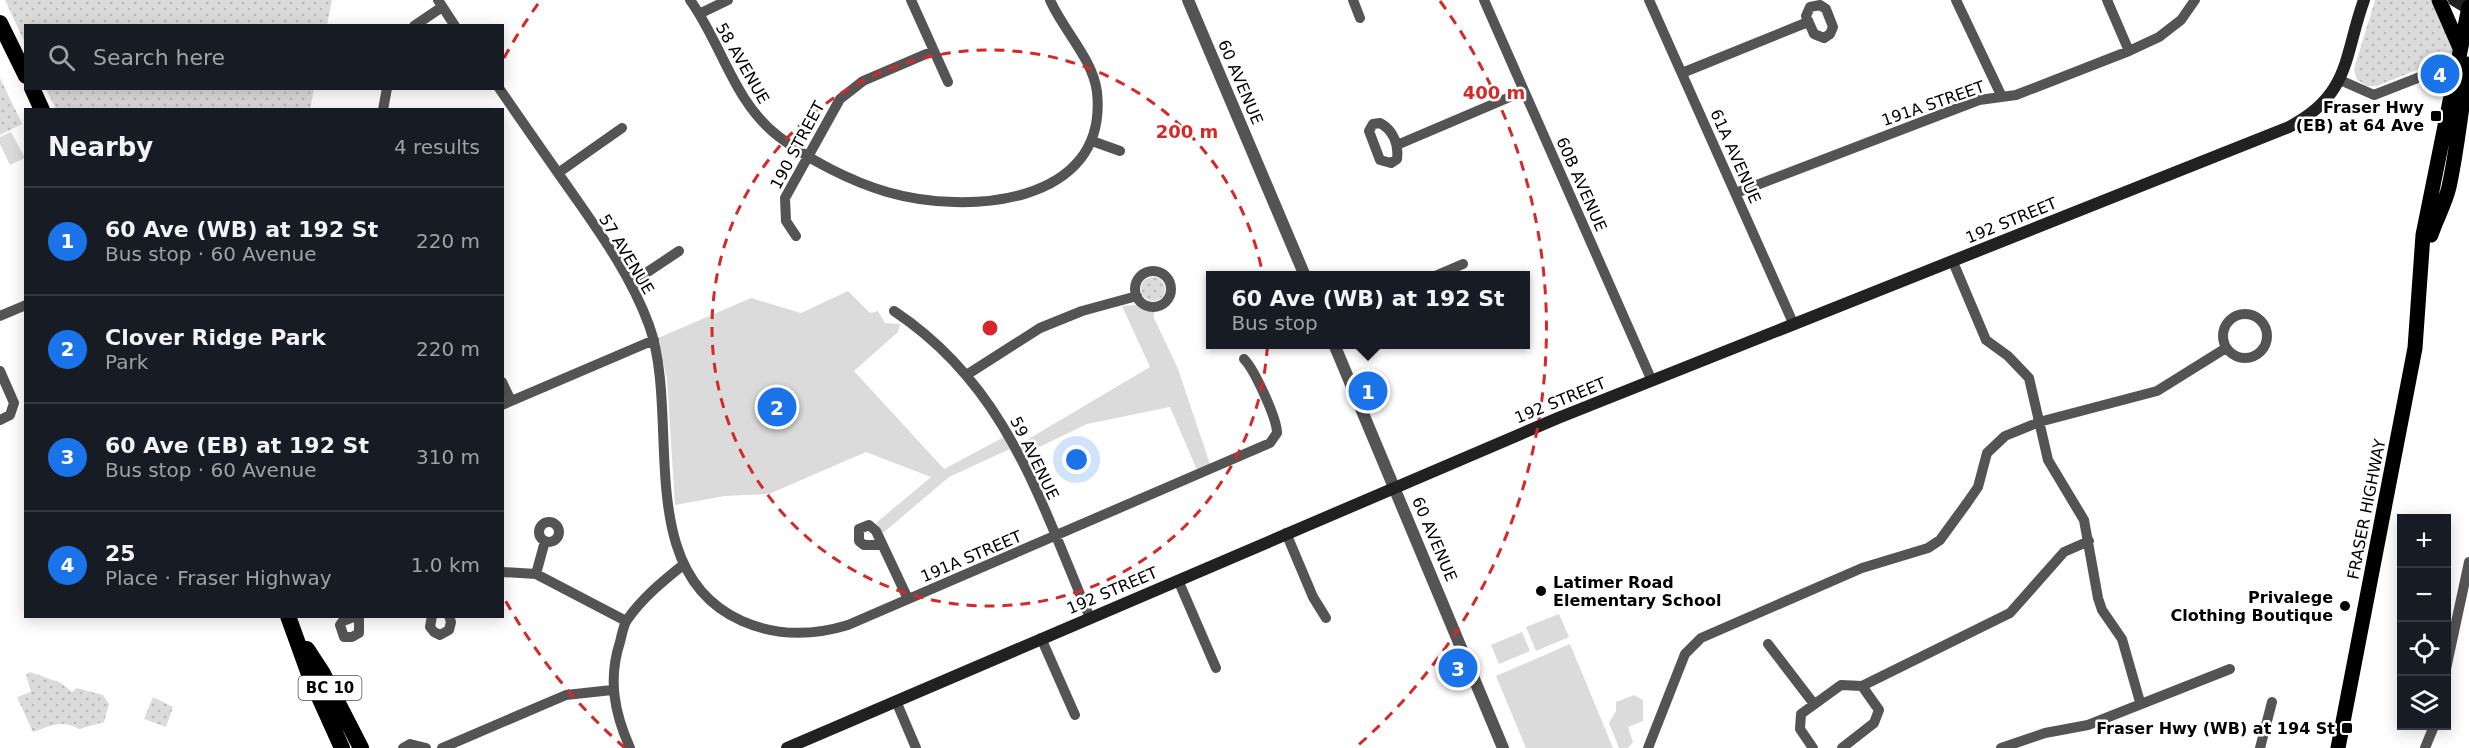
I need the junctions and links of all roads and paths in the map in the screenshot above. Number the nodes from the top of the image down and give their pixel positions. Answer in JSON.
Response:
{"nodes":[{"id":1,"x":690,"y":0,"type":"edge"},
{"id":2,"x":728,"y":0,"type":"edge"},
{"id":3,"x":911,"y":0,"type":"edge"},
{"id":4,"x":1050,"y":0,"type":"edge"},
{"id":5,"x":1188,"y":0,"type":"edge"},
{"id":6,"x":1353,"y":0,"type":"edge"},
{"id":7,"x":1484,"y":0,"type":"edge"},
{"id":8,"x":1649,"y":0,"type":"edge"},
{"id":9,"x":1956,"y":0,"type":"edge"},
{"id":10,"x":2107,"y":0,"type":"edge"},
{"id":11,"x":2195,"y":0,"type":"edge"},
{"id":12,"x":2364,"y":0,"type":"edge"},
{"id":13,"x":2439,"y":0,"type":"edge"},
{"id":14,"x":2454,"y":0,"type":"edge"},
{"id":15,"x":440,"y":3,"type":"edge"},
{"id":16,"x":2469,"y":8,"type":"edge"},
{"id":17,"x":699,"y":14,"type":"junction"},
{"id":18,"x":1360,"y":18,"type":"dead end"},
{"id":19,"x":1808,"y":22,"type":"dead end"},
{"id":20,"x":0,"y":24,"type":"edge"},
{"id":21,"x":416,"y":24,"type":"edge"},
{"id":22,"x":454,"y":24,"type":"edge"},
{"id":23,"x":2460,"y":48,"type":"junction"},
{"id":24,"x":933,"y":51,"type":"junction"},
{"id":25,"x":2129,"y":51,"type":"junction"},
{"id":26,"x":2469,"y":64,"type":"edge"},
{"id":27,"x":24,"y":72,"type":"edge"},
{"id":28,"x":1682,"y":74,"type":"junction"},
{"id":29,"x":2420,"y":77,"type":"dead end"},
{"id":30,"x":2340,"y":80,"type":"junction"},
{"id":31,"x":948,"y":82,"type":"dead end"},
{"id":32,"x":33,"y":90,"type":"edge"},
{"id":33,"x":387,"y":90,"type":"edge"},
{"id":34,"x":500,"y":90,"type":"edge"},
{"id":35,"x":1524,"y":92,"type":"junction"},
{"id":36,"x":2002,"y":97,"type":"junction"},
{"id":37,"x":41,"y":108,"type":"edge"},
{"id":38,"x":383,"y":108,"type":"edge"},
{"id":39,"x":622,"y":128,"type":"dead end"},
{"id":40,"x":1092,"y":141,"type":"junction"},
{"id":41,"x":1397,"y":145,"type":"dead end"},
{"id":42,"x":1120,"y":152,"type":"dead end"},
{"id":43,"x":807,"y":155,"type":"junction"},
{"id":44,"x":558,"y":173,"type":"junction"},
{"id":45,"x":1736,"y":193,"type":"junction"},
{"id":46,"x":796,"y":236,"type":"dead end"},
{"id":47,"x":679,"y":251,"type":"dead end"},
{"id":48,"x":1953,"y":262,"type":"junction"},
{"id":49,"x":1463,"y":264,"type":"dead end"},
{"id":50,"x":1303,"y":271,"type":"edge"},
{"id":51,"x":1447,"y":271,"type":"edge"},
{"id":52,"x":631,"y":283,"type":"junction"},
{"id":53,"x":1137,"y":296,"type":"dead end"},
{"id":54,"x":24,"y":306,"type":"edge"},
{"id":55,"x":894,"y":311,"type":"dead end"},
{"id":56,"x":0,"y":316,"type":"edge"},
{"id":57,"x":1794,"y":325,"type":"junction"},
{"id":58,"x":654,"y":340,"type":"junction"},
{"id":59,"x":2226,"y":348,"type":"junction"},
{"id":60,"x":2415,"y":348,"type":"junction"},
{"id":61,"x":1336,"y":349,"type":"edge"},
{"id":62,"x":1244,"y":359,"type":"dead end"},
{"id":63,"x":0,"y":371,"type":"edge"},
{"id":64,"x":968,"y":374,"type":"junction"},
{"id":65,"x":1652,"y":381,"type":"junction"},
{"id":66,"x":507,"y":403,"type":"edge"},
{"id":67,"x":0,"y":420,"type":"edge"},
{"id":68,"x":2039,"y":422,"type":"junction"},
{"id":69,"x":1395,"y":486,"type":"junction"},
{"id":70,"x":1286,"y":533,"type":"junction"},
{"id":71,"x":1055,"y":537,"type":"junction"},
{"id":72,"x":2089,"y":541,"type":"junction"},
{"id":73,"x":545,"y":542,"type":"dead end"},
{"id":74,"x":881,"y":545,"type":"dead end"},
{"id":75,"x":2469,"y":562,"type":"edge"},
{"id":76,"x":683,"y":565,"type":"junction"},
{"id":77,"x":504,"y":572,"type":"edge"},
{"id":78,"x":536,"y":574,"type":"junction"},
{"id":79,"x":1178,"y":580,"type":"junction"},
{"id":80,"x":908,"y":599,"type":"junction"},
{"id":81,"x":432,"y":618,"type":"edge"},
{"id":82,"x":449,"y":618,"type":"edge"},
{"id":83,"x":1090,"y":618,"type":"junction"},
{"id":84,"x":1326,"y":618,"type":"dead end"},
{"id":85,"x":626,"y":621,"type":"junction"},
{"id":86,"x":291,"y":623,"type":"edge"},
{"id":87,"x":1041,"y":638,"type":"junction"},
{"id":88,"x":1768,"y":644,"type":"dead end"},
{"id":89,"x":2451,"y":646,"type":"edge"},
{"id":90,"x":1216,"y":668,"type":"dead end"},
{"id":91,"x":2230,"y":669,"type":"dead end"},
{"id":92,"x":1862,"y":686,"type":"junction"},
{"id":93,"x":612,"y":690,"type":"junction"},
{"id":94,"x":896,"y":701,"type":"junction"},
{"id":95,"x":2140,"y":702,"type":"junction"},
{"id":96,"x":2272,"y":702,"type":"dead end"},
{"id":97,"x":1814,"y":704,"type":"junction"},
{"id":98,"x":1075,"y":715,"type":"dead end"},
{"id":99,"x":2432,"y":730,"type":"edge"},
{"id":100,"x":342,"y":748,"type":"edge"},
{"id":101,"x":361,"y":748,"type":"edge"},
{"id":102,"x":403,"y":748,"type":"edge"},
{"id":103,"x":426,"y":748,"type":"edge"},
{"id":104,"x":442,"y":748,"type":"edge"},
{"id":105,"x":630,"y":748,"type":"edge"},
{"id":106,"x":787,"y":748,"type":"edge"},
{"id":107,"x":916,"y":748,"type":"edge"},
{"id":108,"x":1503,"y":748,"type":"edge"},
{"id":109,"x":1648,"y":748,"type":"edge"},
{"id":110,"x":1813,"y":748,"type":"edge"},
{"id":111,"x":1842,"y":748,"type":"edge"},
{"id":112,"x":2001,"y":748,"type":"edge"},
{"id":113,"x":2259,"y":748,"type":"edge"},
{"id":114,"x":2338,"y":748,"type":"edge"},
{"id":115,"x":2425,"y":748,"type":"edge"}],
"edges":[{"from":1,"to":17,"type":"street","name":"58 AVENUE"},
{"from":2,"to":17,"type":"street"},
{"from":3,"to":24,"type":"street"},
{"from":4,"to":40,"type":"street"},
{"from":5,"to":50,"type":"street","name":"60 AVENUE"},
{"from":6,"to":18,"type":"street"},
{"from":7,"to":35,"type":"street","name":"60B AVENUE"},
{"from":8,"to":28,"type":"street","name":"61A AVENUE"},
{"from":9,"to":36,"type":"street"},
{"from":10,"to":25,"type":"street"},
{"from":11,"to":25,"type":"street","name":"191A STREET"},
{"from":12,"to":30,"type":"main road","name":"192 STREET"},
{"from":13,"to":23,"type":"main road"},
{"from":14,"to":16,"type":"main road"},
{"from":15,"to":21,"type":"street"},
{"from":15,"to":22,"type":"street"},
{"from":16,"to":23,"type":"main road","name":"FRASER HIGHWAY"},
{"from":17,"to":43,"type":"street","name":"58 AVENUE"},
{"from":19,"to":28,"type":"street"},
{"from":20,"to":27,"type":"highway"},
{"from":23,"to":60,"type":"main road","name":"FRASER HIGHWAY"},
{"from":24,"to":31,"type":"street"},
{"from":24,"to":43,"type":"street","name":"190 STREET"},
{"from":25,"to":36,"type":"street","name":"191A STREET"},
{"from":26,"to":60,"type":"main road","name":"FRASER HIGHWAY"},
{"from":28,"to":45,"type":"street","name":"61A AVENUE"},
{"from":29,"to":30,"type":"street"},
{"from":30,"to":48,"type":"main road","name":"192 STREET"},
{"from":32,"to":37,"type":"highway"},
{"from":33,"to":38,"type":"street"},
{"from":34,"to":44,"type":"street","name":"57 AVENUE"},
{"from":35,"to":41,"type":"street"},
{"from":35,"to":65,"type":"street","name":"60B AVENUE"},
{"from":36,"to":45,"type":"street","name":"191A STREET"},
{"from":39,"to":44,"type":"street"},
{"from":40,"to":42,"type":"street"},
{"from":40,"to":43,"type":"street","name":"58 AVENUE"},
{"from":43,"to":46,"type":"street","name":"190 STREET"},
{"from":44,"to":52,"type":"street","name":"57 AVENUE"},
{"from":45,"to":57,"type":"street","name":"61A AVENUE"},
{"from":47,"to":52,"type":"street"},
{"from":48,"to":57,"type":"main road","name":"192 STREET"},
{"from":48,"to":68,"type":"street"},
{"from":49,"to":51,"type":"street"},
{"from":52,"to":58,"type":"street","name":"57 AVENUE"},
{"from":53,"to":64,"type":"street"},
{"from":54,"to":56,"type":"street"},
{"from":55,"to":64,"type":"street","name":"59 AVENUE"},
{"from":57,"to":65,"type":"main road","name":"192 STREET"},
{"from":58,"to":66,"type":"street"},
{"from":58,"to":76,"type":"street","name":"57 AVENUE"},
{"from":59,"to":59,"type":"street"},
{"from":59,"to":68,"type":"street"},
{"from":60,"to":114,"type":"main road","name":"FRASER HIGHWAY"},
{"from":61,"to":69,"type":"street","name":"60 AVENUE"},
{"from":62,"to":71,"type":"street","name":"191A STREET"},
{"from":63,"to":67,"type":"street"},
{"from":64,"to":71,"type":"street","name":"59 AVENUE"},
{"from":65,"to":69,"type":"main road","name":"192 STREET"},
{"from":68,"to":72,"type":"street"},
{"from":68,"to":109,"type":"street"},
{"from":69,"to":70,"type":"main road","name":"192 STREET"},
{"from":69,"to":108,"type":"street","name":"60 AVENUE"},
{"from":70,"to":79,"type":"main road","name":"192 STREET"},
{"from":70,"to":84,"type":"street"},
{"from":71,"to":80,"type":"street","name":"191A STREET"},
{"from":71,"to":83,"type":"street","name":"59 AVENUE"},
{"from":72,"to":92,"type":"street"},
{"from":72,"to":95,"type":"street"},
{"from":73,"to":78,"type":"street"},
{"from":74,"to":80,"type":"street"},
{"from":75,"to":89,"type":"street"},
{"from":76,"to":80,"type":"street","name":"191A STREET"},
{"from":76,"to":85,"type":"street"},
{"from":77,"to":78,"type":"street"},
{"from":78,"to":85,"type":"street"},
{"from":79,"to":83,"type":"main road","name":"192 STREET"},
{"from":79,"to":90,"type":"street"},
{"from":81,"to":82,"type":"street"},
{"from":83,"to":87,"type":"main road","name":"192 STREET"},
{"from":85,"to":93,"type":"street"},
{"from":86,"to":100,"type":"highway","number":"BC 10"},
{"from":86,"to":101,"type":"highway","number":"BC 10"},
{"from":87,"to":94,"type":"main road","name":"192 STREET"},
{"from":87,"to":98,"type":"street"},
{"from":88,"to":97,"type":"street"},
{"from":91,"to":95,"type":"street"},
{"from":92,"to":97,"type":"street"},
{"from":92,"to":111,"type":"street"},
{"from":93,"to":104,"type":"street"},
{"from":93,"to":105,"type":"street"},
{"from":94,"to":106,"type":"main road","name":"192 STREET"},
{"from":94,"to":107,"type":"street"},
{"from":95,"to":112,"type":"street"},
{"from":96,"to":113,"type":"street"},
{"from":97,"to":110,"type":"street"},
{"from":99,"to":115,"type":"street"},
{"from":102,"to":103,"type":"street"}]}
